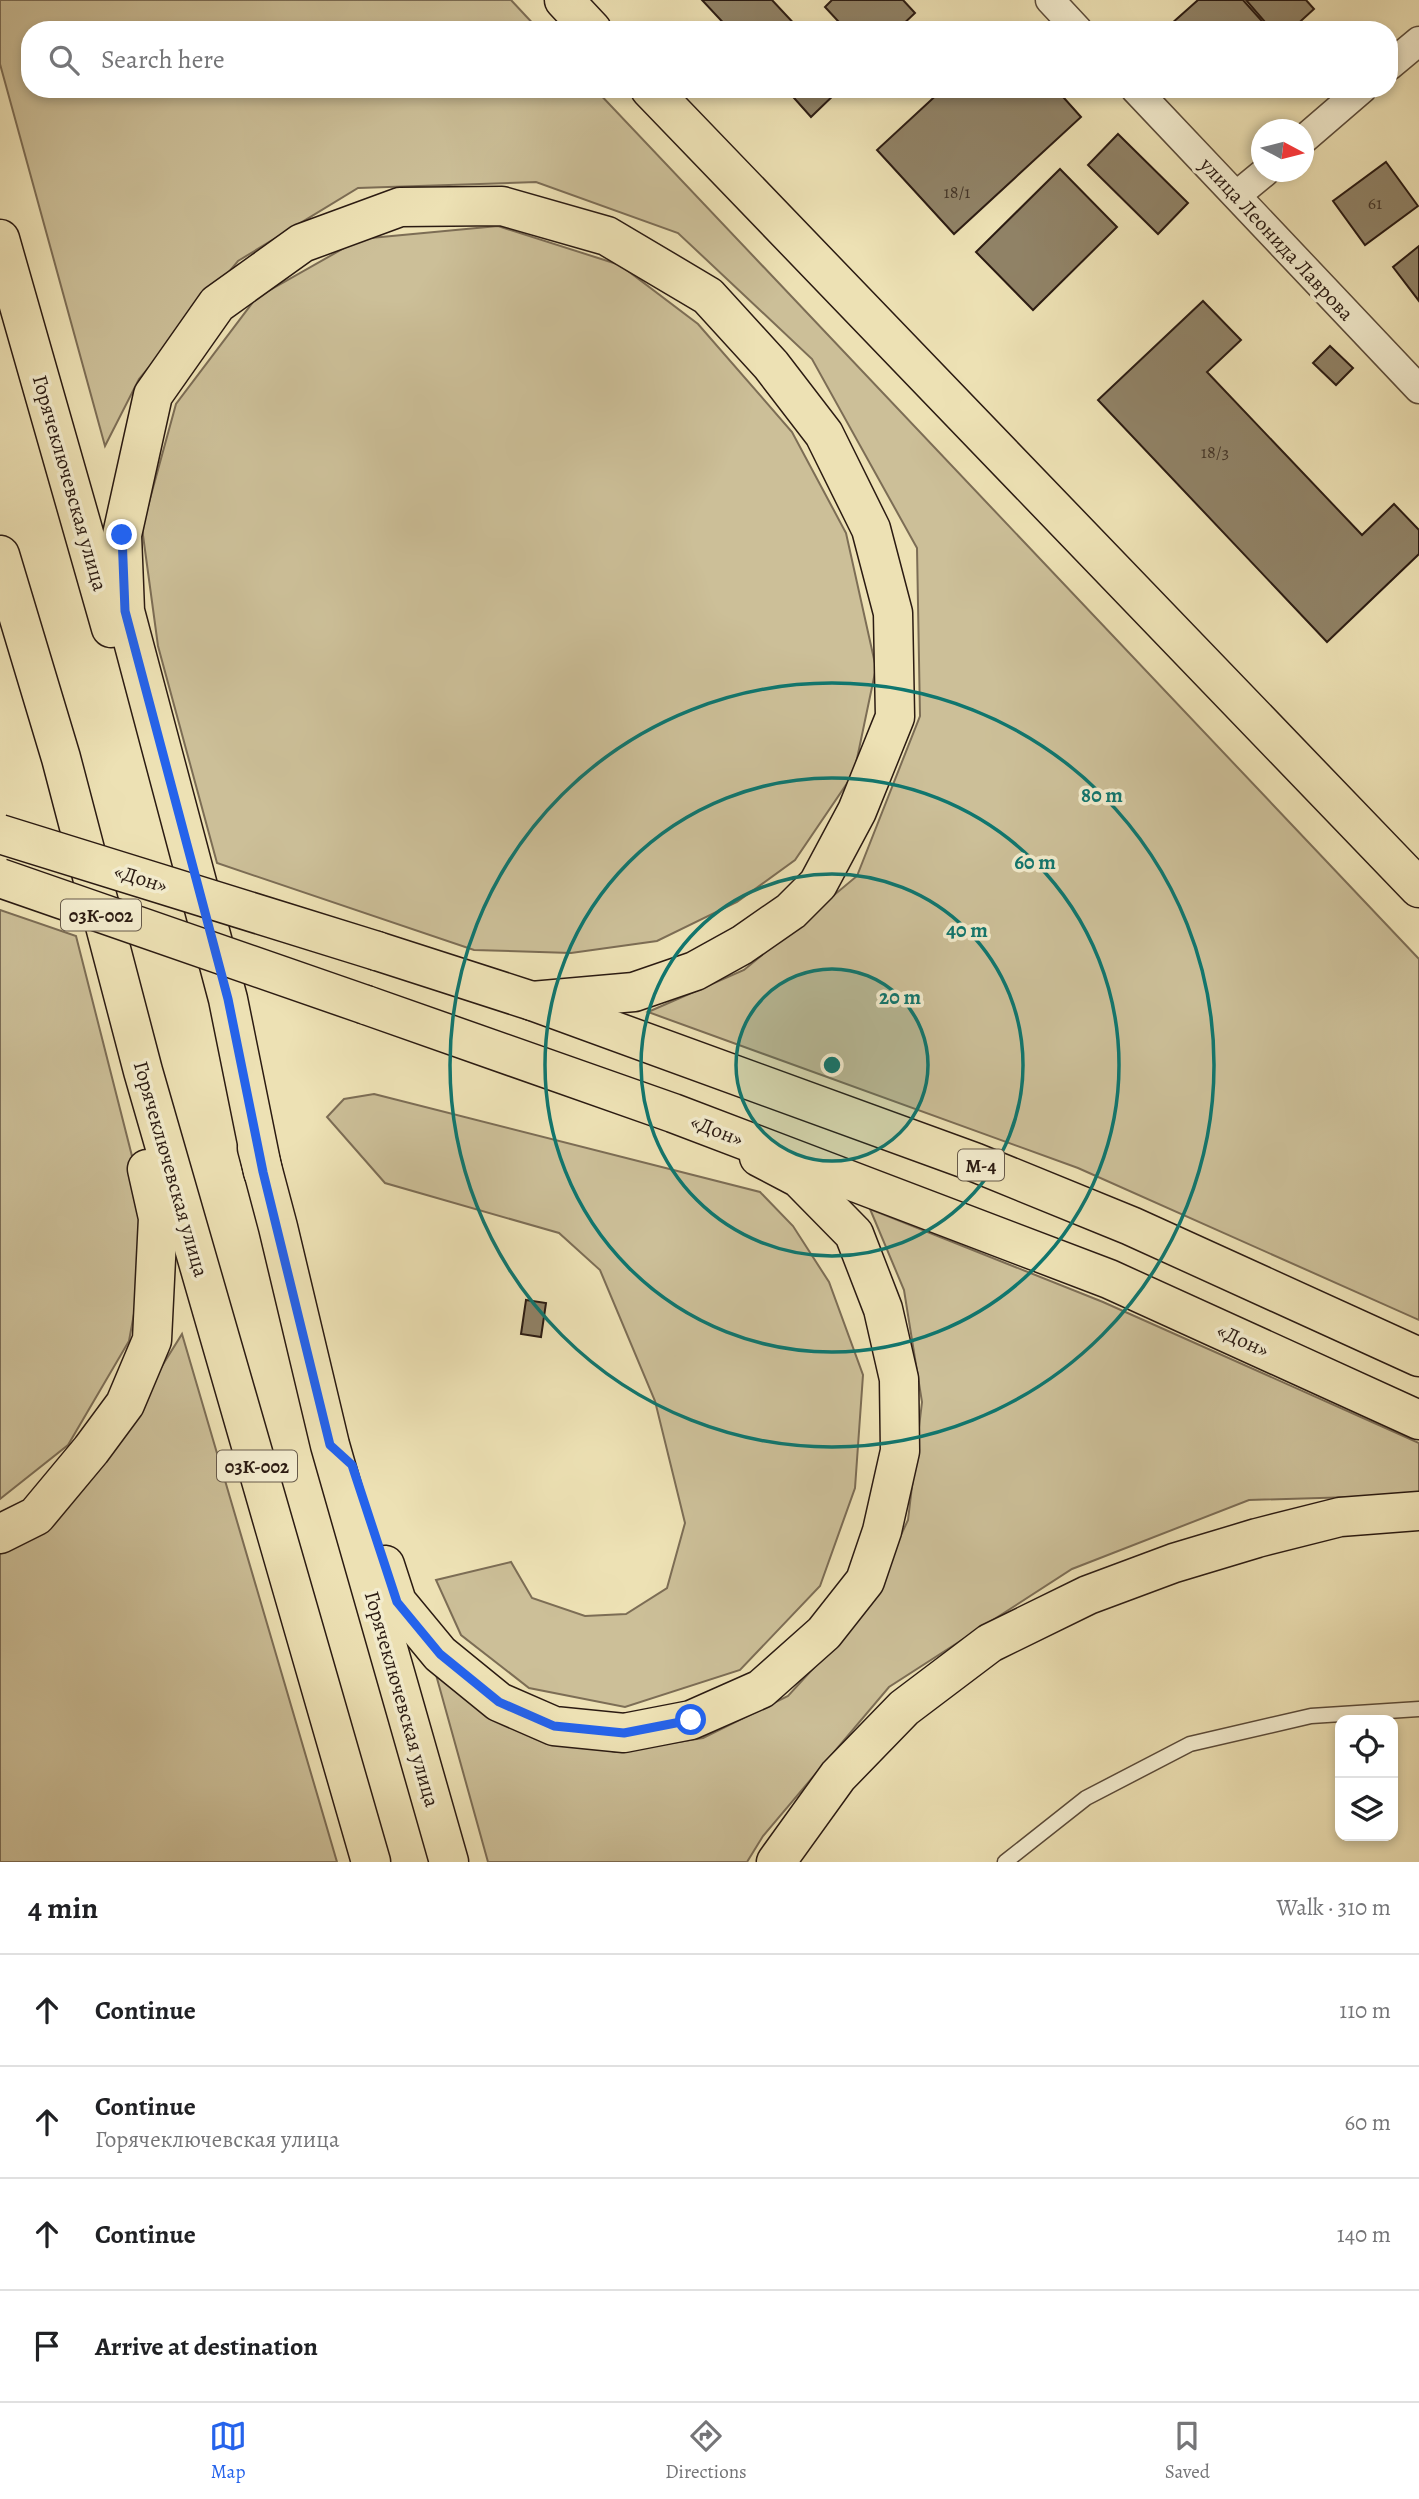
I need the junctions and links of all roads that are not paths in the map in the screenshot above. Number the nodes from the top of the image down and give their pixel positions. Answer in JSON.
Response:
{"nodes":[{"id":1,"x":564,"y":0,"type":"edge"},
{"id":2,"x":1050,"y":0,"type":"edge"},
{"id":3,"x":584,"y":21,"type":"edge"},
{"id":4,"x":1070,"y":21,"type":"edge"},
{"id":5,"x":1419,"y":41,"type":"edge"},
{"id":6,"x":1398,"y":58,"type":"edge"},
{"id":7,"x":659,"y":98,"type":"edge"},
{"id":8,"x":1144,"y":98,"type":"edge"},
{"id":9,"x":1352,"y":98,"type":"edge"},
{"id":10,"x":1314,"y":130,"type":"edge"},
{"id":11,"x":1253,"y":182,"type":"edge"},
{"id":12,"x":1237,"y":195,"type":"junction"},
{"id":13,"x":0,"y":239,"type":"edge"},
{"id":14,"x":1419,"y":389,"type":"edge"},
{"id":15,"x":0,"y":555,"type":"edge"},
{"id":16,"x":26,"y":642,"type":"junction"},
{"id":17,"x":0,"y":834,"type":"edge"},
{"id":18,"x":0,"y":878,"type":"edge"},
{"id":19,"x":1419,"y":888,"type":"edge"},
{"id":20,"x":532,"y":1001,"type":"junction"},
{"id":21,"x":673,"y":1113,"type":"junction"},
{"id":22,"x":263,"y":1172,"type":"junction"},
{"id":23,"x":1419,"y":1357,"type":"edge"},
{"id":24,"x":1419,"y":1420,"type":"edge"},
{"id":25,"x":330,"y":1445,"type":"junction"},
{"id":26,"x":1419,"y":1511,"type":"edge"},
{"id":27,"x":0,"y":1534,"type":"edge"},
{"id":28,"x":1419,"y":1709,"type":"edge"},
{"id":29,"x":371,"y":1862,"type":"edge"},
{"id":30,"x":449,"y":1862,"type":"edge"},
{"id":31,"x":776,"y":1862,"type":"edge"},
{"id":32,"x":1005,"y":1862,"type":"edge"}],
"edges":[{"from":1,"to":3,"type":"main road"},
{"from":2,"to":4,"type":"street"},
{"from":5,"to":6,"type":"street"},
{"from":7,"to":19,"type":"main road"},
{"from":8,"to":12,"type":"street","name":"улица Леонида Лаврова"},
{"from":9,"to":10,"type":"street"},
{"from":11,"to":12,"type":"street"},
{"from":12,"to":14,"type":"street","name":"улица Леонида Лаврова"},
{"from":13,"to":22,"type":"main road","name":"Горячеключевская улица"},
{"from":15,"to":16,"type":"main road","name":"Горячеключевская улица","number":"03К-002"},
{"from":16,"to":27,"type":"main road"},
{"from":16,"to":29,"type":"main road","name":"Горячеключевская улица","number":"03К-002"},
{"from":17,"to":20,"type":"main road","name":"«Дон»","number":"М-4","bridge":true},
{"from":18,"to":21,"type":"main road","name":"«Дон»","bridge":true},
{"from":20,"to":22,"type":"main road"},
{"from":20,"to":23,"type":"main road","name":"«Дон»","number":"М-4"},
{"from":21,"to":24,"type":"main road","name":"«Дон»"},
{"from":21,"to":25,"type":"main road"},
{"from":22,"to":25,"type":"main road","name":"Горячеключевская улица"},
{"from":25,"to":30,"type":"main road","name":"Горячеключевская улица"},
{"from":26,"to":31,"type":"main road"},
{"from":28,"to":32,"type":"lane"}]}
